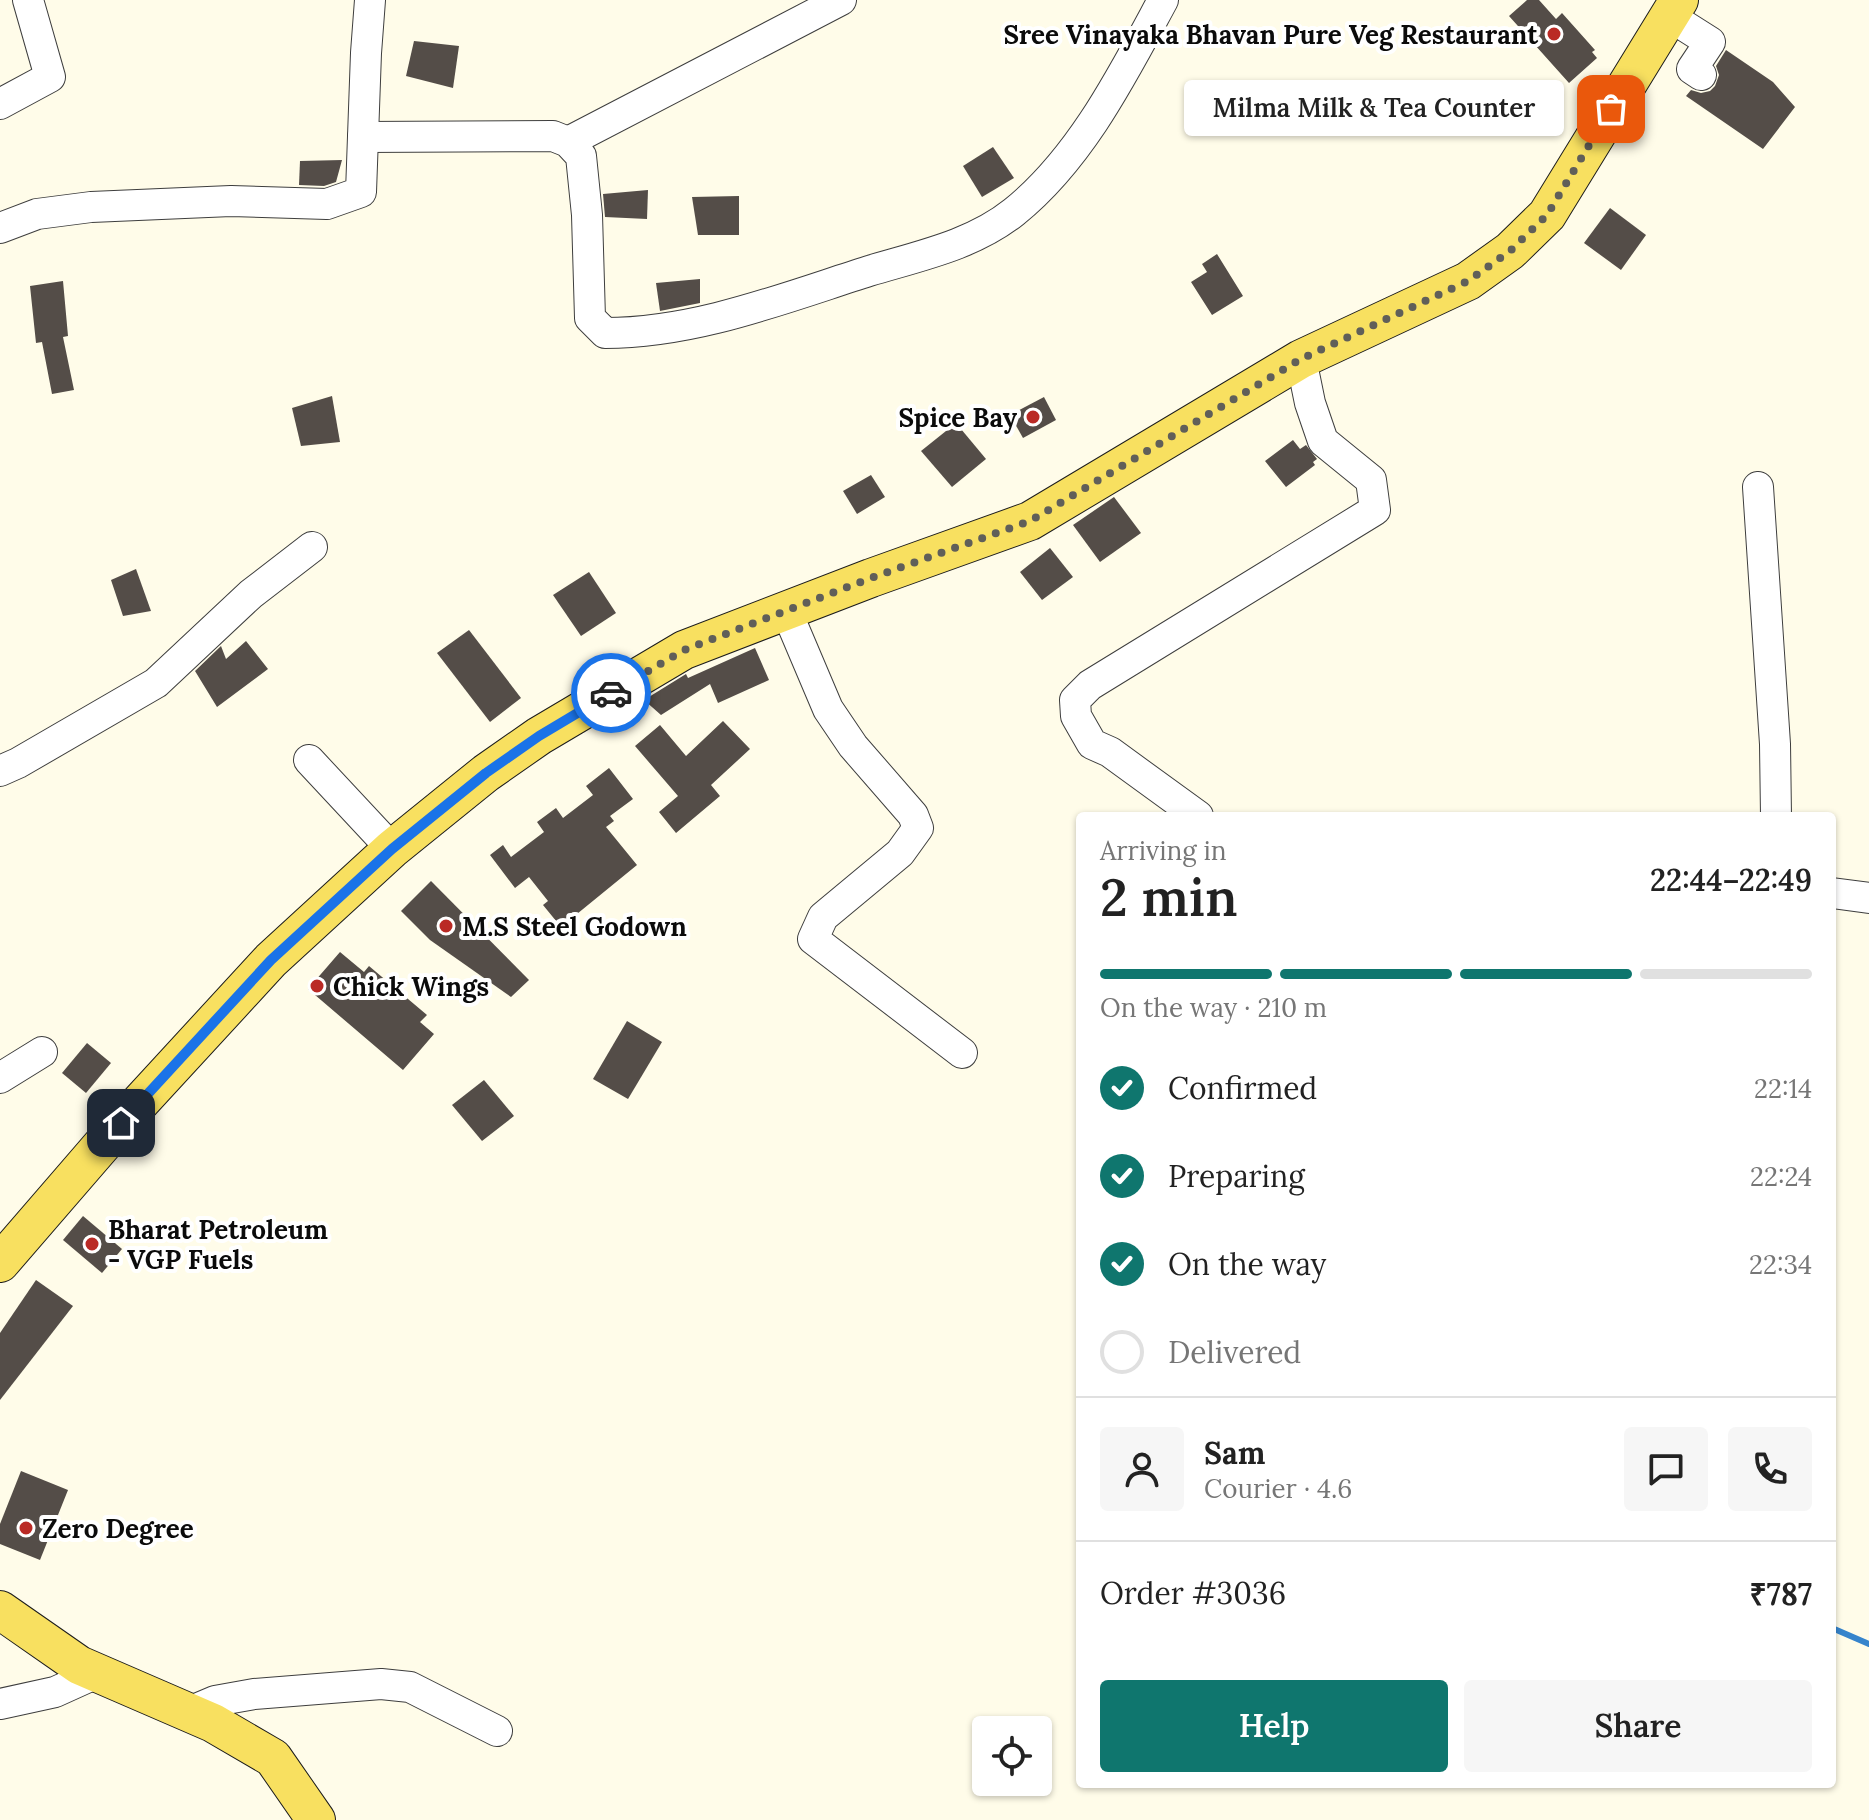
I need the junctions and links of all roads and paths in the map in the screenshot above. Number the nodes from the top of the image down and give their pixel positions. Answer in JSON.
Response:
{"nodes":[{"id":1,"x":28,"y":0,"type":"edge"},
{"id":2,"x":370,"y":0,"type":"edge"},
{"id":3,"x":841,"y":0,"type":"edge"},
{"id":4,"x":1163,"y":0,"type":"edge"},
{"id":5,"x":1674,"y":8,"type":"edge"},
{"id":6,"x":1701,"y":75,"type":"dead end"},
{"id":7,"x":0,"y":104,"type":"edge"},
{"id":8,"x":363,"y":137,"type":"junction"},
{"id":9,"x":568,"y":142,"type":"junction"},
{"id":10,"x":0,"y":228,"type":"edge"},
{"id":11,"x":1301,"y":359,"type":"junction"},
{"id":12,"x":1758,"y":487,"type":"dead end"},
{"id":13,"x":312,"y":547,"type":"dead end"},
{"id":14,"x":786,"y":610,"type":"junction"},
{"id":15,"x":309,"y":760,"type":"dead end"},
{"id":16,"x":0,"y":771,"type":"edge"},
{"id":17,"x":1192,"y":812,"type":"edge"},
{"id":18,"x":1776,"y":812,"type":"edge"},
{"id":19,"x":392,"y":849,"type":"junction"},
{"id":20,"x":1836,"y":894,"type":"edge"},
{"id":21,"x":1869,"y":898,"type":"edge"},
{"id":22,"x":42,"y":1052,"type":"dead end"},
{"id":23,"x":962,"y":1053,"type":"dead end"},
{"id":24,"x":0,"y":1078,"type":"edge"},
{"id":25,"x":0,"y":1263,"type":"edge"},
{"id":26,"x":0,"y":1610,"type":"edge"},
{"id":27,"x":97,"y":1673,"type":"junction"},
{"id":28,"x":0,"y":1704,"type":"edge"},
{"id":29,"x":189,"y":1712,"type":"junction"},
{"id":30,"x":497,"y":1731,"type":"dead end"},
{"id":31,"x":316,"y":1820,"type":"edge"}],
"edges":[{"from":1,"to":7,"type":"street"},
{"from":2,"to":8,"type":"street"},
{"from":3,"to":9,"type":"street"},
{"from":4,"to":9,"type":"street"},
{"from":5,"to":6,"type":"street"},
{"from":5,"to":11,"type":"main road"},
{"from":8,"to":9,"type":"street"},
{"from":8,"to":10,"type":"street"},
{"from":11,"to":14,"type":"main road"},
{"from":11,"to":17,"type":"street"},
{"from":12,"to":18,"type":"street"},
{"from":13,"to":16,"type":"street"},
{"from":14,"to":19,"type":"main road"},
{"from":14,"to":23,"type":"street"},
{"from":15,"to":19,"type":"street"},
{"from":19,"to":25,"type":"main road"},
{"from":20,"to":21,"type":"street"},
{"from":22,"to":24,"type":"street"},
{"from":26,"to":27,"type":"main road"},
{"from":27,"to":28,"type":"street"},
{"from":27,"to":29,"type":"main road"},
{"from":29,"to":30,"type":"street"},
{"from":29,"to":31,"type":"main road"}]}
